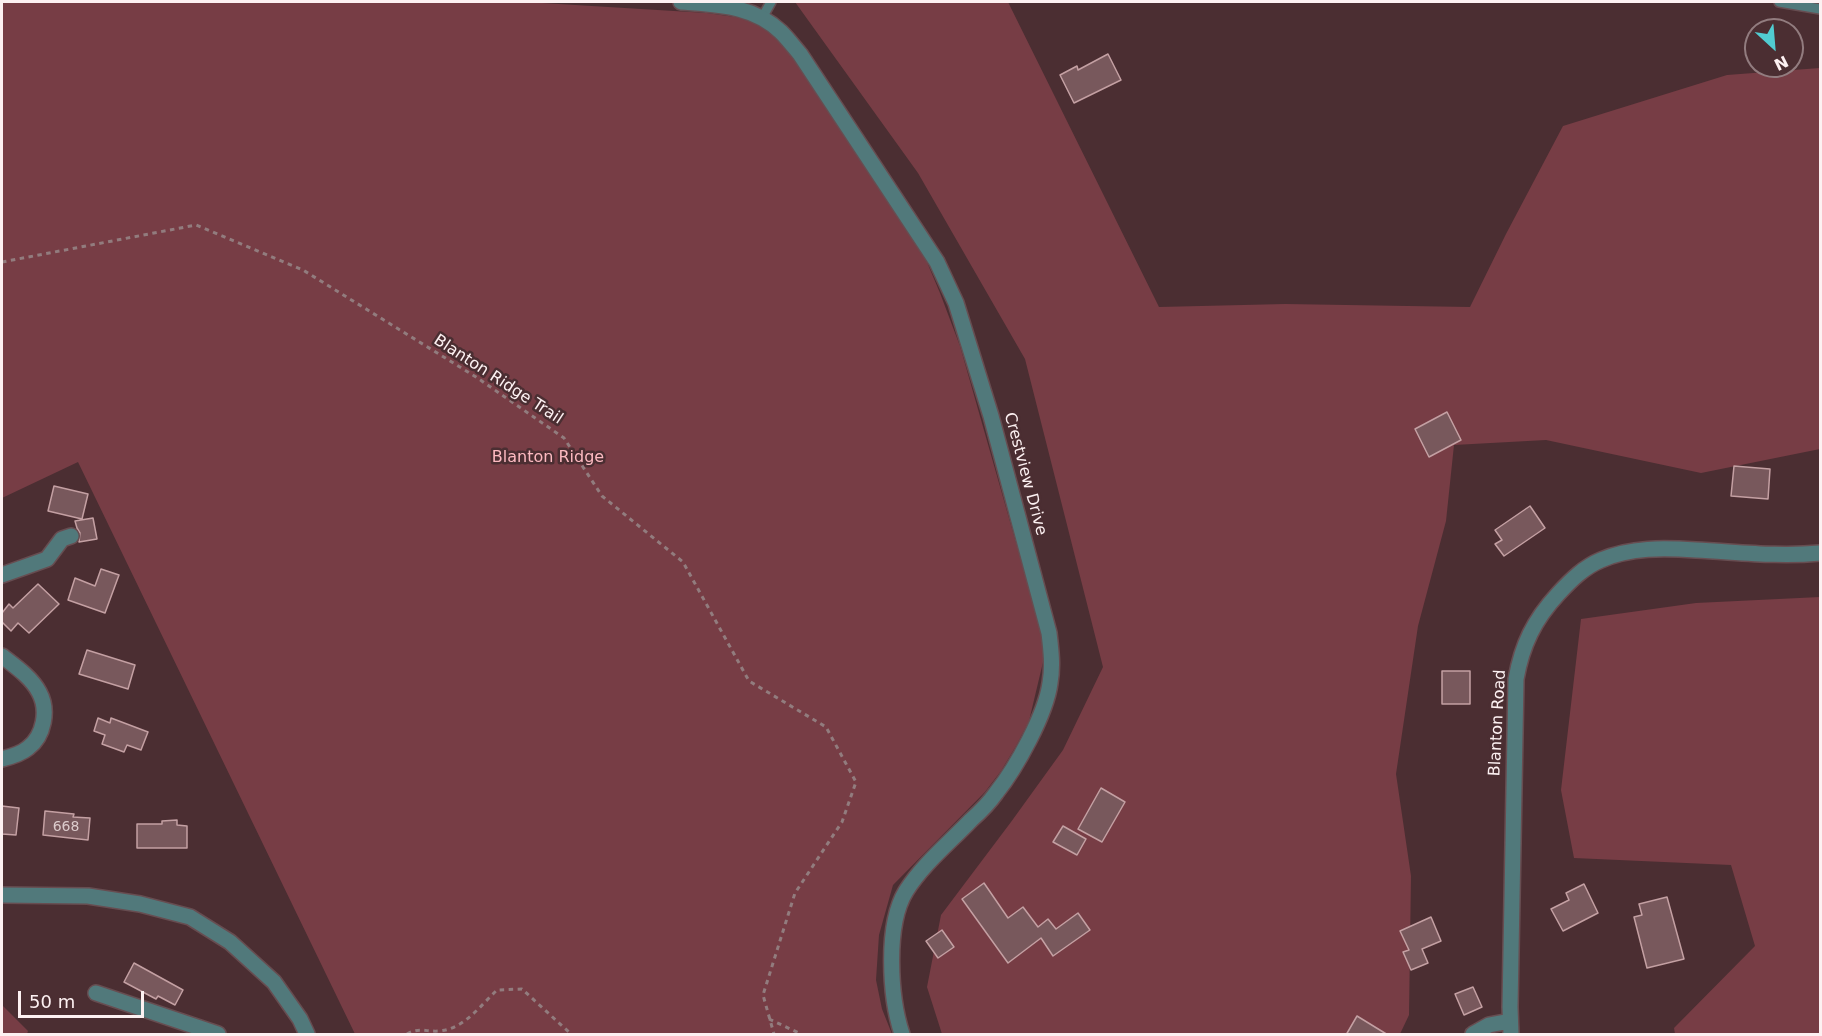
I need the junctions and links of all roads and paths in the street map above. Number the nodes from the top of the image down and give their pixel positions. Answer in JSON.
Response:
{"nodes":[{"id":1,"x":681,"y":2,"type":"edge"},
{"id":2,"x":771,"y":2,"type":"edge"},
{"id":3,"x":1779,"y":2,"type":"edge"},
{"id":4,"x":1821,"y":9,"type":"edge"},
{"id":5,"x":762,"y":18,"type":"junction"},
{"id":6,"x":2,"y":262,"type":"edge"},
{"id":7,"x":71,"y":536,"type":"dead end"},
{"id":8,"x":1821,"y":553,"type":"edge"},
{"id":9,"x":2,"y":575,"type":"edge"},
{"id":10,"x":2,"y":656,"type":"edge"},
{"id":11,"x":2,"y":759,"type":"edge"},
{"id":12,"x":2,"y":895,"type":"edge"},
{"id":13,"x":96,"y":993,"type":"dead end"},
{"id":14,"x":769,"y":1019,"type":"junction"},
{"id":15,"x":1511,"y":1028,"type":"edge"},
{"id":16,"x":218,"y":1035,"type":"edge"},
{"id":17,"x":307,"y":1035,"type":"edge"},
{"id":18,"x":407,"y":1035,"type":"edge"},
{"id":19,"x":571,"y":1035,"type":"edge"},
{"id":20,"x":774,"y":1035,"type":"edge"},
{"id":21,"x":801,"y":1035,"type":"edge"},
{"id":22,"x":902,"y":1035,"type":"edge"},
{"id":23,"x":1473,"y":1035,"type":"edge"}],
"edges":[{"from":1,"to":5,"type":"street","name":"Crestview Drive"},
{"from":2,"to":5,"type":"lane"},
{"from":3,"to":4,"type":"lane"},
{"from":5,"to":22,"type":"street","name":"Crestview Drive"},
{"from":6,"to":14,"type":"path","name":"Blanton Ridge Trail"},
{"from":7,"to":9,"type":"street"},
{"from":8,"to":15,"type":"street","name":"Blanton Road"},
{"from":10,"to":11,"type":"street"},
{"from":12,"to":17,"type":"street"},
{"from":13,"to":16,"type":"street"},
{"from":14,"to":20,"type":"path","name":"Blanton Ridge Trail"},
{"from":14,"to":21,"type":"path"},
{"from":15,"to":23,"type":"street"},
{"from":18,"to":19,"type":"path"}]}
